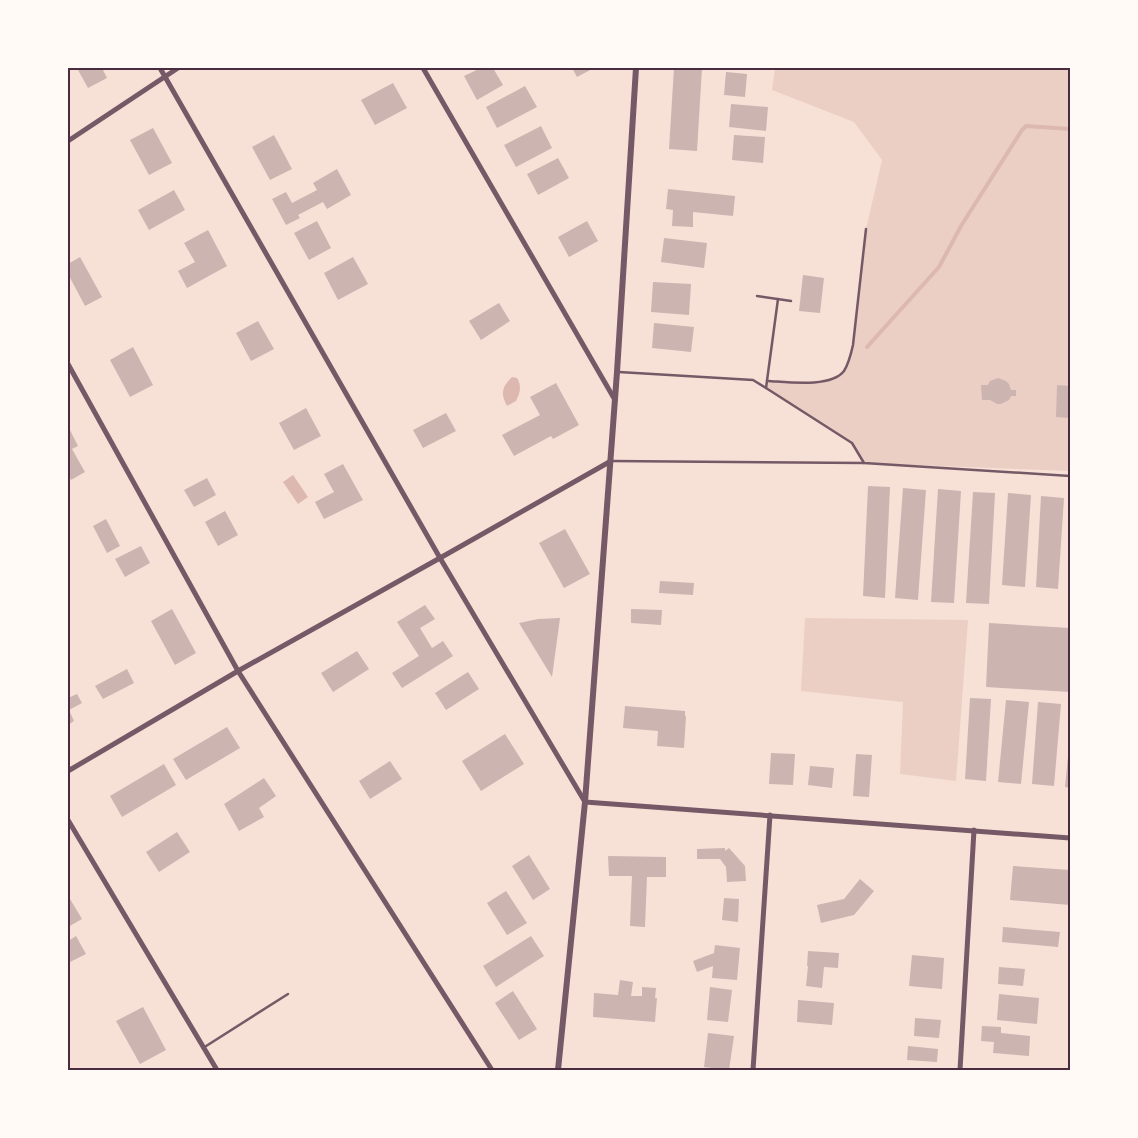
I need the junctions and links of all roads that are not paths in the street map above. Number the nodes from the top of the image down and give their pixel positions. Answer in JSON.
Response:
{"nodes":[{"id":1,"x":160,"y":68,"type":"edge"},
{"id":2,"x":178,"y":68,"type":"edge"},
{"id":3,"x":423,"y":68,"type":"edge"},
{"id":4,"x":636,"y":68,"type":"edge"},
{"id":5,"x":164,"y":76,"type":"junction"},
{"id":6,"x":68,"y":141,"type":"edge"},
{"id":7,"x":866,"y":229,"type":"dead end"},
{"id":8,"x":757,"y":296,"type":"dead end"},
{"id":9,"x":778,"y":299,"type":"junction"},
{"id":10,"x":791,"y":301,"type":"dead end"},
{"id":11,"x":68,"y":364,"type":"edge"},
{"id":12,"x":617,"y":372,"type":"junction"},
{"id":13,"x":768,"y":380,"type":"junction"},
{"id":14,"x":766,"y":388,"type":"junction"},
{"id":15,"x":615,"y":400,"type":"junction"},
{"id":16,"x":611,"y":461,"type":"junction"},
{"id":17,"x":864,"y":463,"type":"junction"},
{"id":18,"x":1070,"y":476,"type":"edge"},
{"id":19,"x":440,"y":558,"type":"junction"},
{"id":20,"x":238,"y":671,"type":"junction"},
{"id":21,"x":68,"y":771,"type":"edge"},
{"id":22,"x":585,"y":802,"type":"junction"},
{"id":23,"x":770,"y":815,"type":"junction"},
{"id":24,"x":68,"y":820,"type":"edge"},
{"id":25,"x":974,"y":830,"type":"junction"},
{"id":26,"x":1070,"y":838,"type":"edge"},
{"id":27,"x":288,"y":994,"type":"dead end"},
{"id":28,"x":203,"y":1048,"type":"junction"},
{"id":29,"x":217,"y":1070,"type":"edge"},
{"id":30,"x":492,"y":1070,"type":"edge"},
{"id":31,"x":558,"y":1070,"type":"edge"},
{"id":32,"x":753,"y":1070,"type":"edge"},
{"id":33,"x":960,"y":1070,"type":"edge"}],
"edges":[{"from":1,"to":5,"type":"street"},
{"from":2,"to":5,"type":"street"},
{"from":3,"to":15,"type":"street"},
{"from":4,"to":12,"type":"street"},
{"from":5,"to":6,"type":"street"},
{"from":5,"to":19,"type":"street"},
{"from":7,"to":13,"type":"lane"},
{"from":8,"to":9,"type":"lane"},
{"from":9,"to":10,"type":"lane"},
{"from":9,"to":13,"type":"lane"},
{"from":11,"to":20,"type":"street"},
{"from":12,"to":14,"type":"lane"},
{"from":12,"to":15,"type":"street"},
{"from":13,"to":14,"type":"lane"},
{"from":14,"to":17,"type":"lane"},
{"from":15,"to":16,"type":"street"},
{"from":16,"to":17,"type":"lane"},
{"from":16,"to":19,"type":"street"},
{"from":16,"to":22,"type":"street"},
{"from":17,"to":18,"type":"lane"},
{"from":19,"to":20,"type":"street"},
{"from":19,"to":22,"type":"street"},
{"from":20,"to":21,"type":"street"},
{"from":20,"to":30,"type":"street"},
{"from":22,"to":23,"type":"street"},
{"from":22,"to":31,"type":"street"},
{"from":23,"to":25,"type":"street"},
{"from":23,"to":32,"type":"street"},
{"from":24,"to":28,"type":"street"},
{"from":25,"to":26,"type":"street"},
{"from":25,"to":33,"type":"street"},
{"from":27,"to":28,"type":"lane"},
{"from":28,"to":29,"type":"street"}]}
